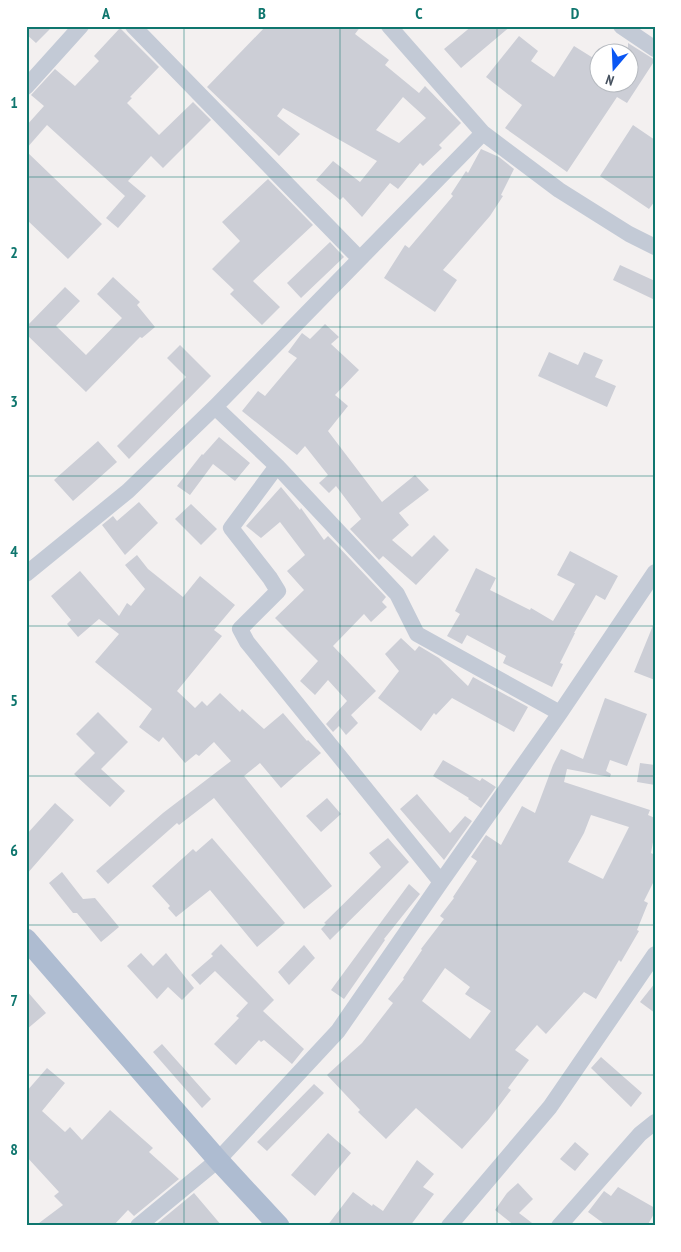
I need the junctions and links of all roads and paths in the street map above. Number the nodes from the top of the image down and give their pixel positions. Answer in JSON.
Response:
{"nodes":[{"id":1,"x":80,"y":26,"type":"edge"},
{"id":2,"x":133,"y":26,"type":"edge"},
{"id":3,"x":389,"y":26,"type":"edge"},
{"id":4,"x":621,"y":26,"type":"edge"},
{"id":5,"x":655,"y":49,"type":"edge"},
{"id":6,"x":26,"y":87,"type":"edge"},
{"id":7,"x":483,"y":133,"type":"junction"},
{"id":8,"x":655,"y":248,"type":"edge"},
{"id":9,"x":359,"y":258,"type":"junction"},
{"id":10,"x":215,"y":407,"type":"junction"},
{"id":11,"x":277,"y":466,"type":"junction"},
{"id":12,"x":655,"y":572,"type":"edge"},
{"id":13,"x":26,"y":574,"type":"edge"},
{"id":14,"x":560,"y":713,"type":"junction"},
{"id":15,"x":441,"y":882,"type":"junction"},
{"id":16,"x":26,"y":939,"type":"edge"},
{"id":17,"x":655,"y":954,"type":"edge"},
{"id":18,"x":655,"y":1122,"type":"edge"},
{"id":19,"x":218,"y":1160,"type":"junction"},
{"id":20,"x":138,"y":1226,"type":"edge"},
{"id":21,"x":279,"y":1226,"type":"edge"},
{"id":22,"x":448,"y":1226,"type":"edge"},
{"id":23,"x":559,"y":1226,"type":"edge"}],
"edges":[{"from":1,"to":6,"type":"street"},
{"from":2,"to":9,"type":"street"},
{"from":3,"to":7,"type":"street"},
{"from":4,"to":5,"type":"street"},
{"from":7,"to":8,"type":"street"},
{"from":7,"to":9,"type":"street"},
{"from":9,"to":10,"type":"street"},
{"from":10,"to":11,"type":"street"},
{"from":10,"to":13,"type":"street"},
{"from":11,"to":14,"type":"street"},
{"from":11,"to":15,"type":"street"},
{"from":12,"to":14,"type":"street"},
{"from":14,"to":15,"type":"street"},
{"from":15,"to":19,"type":"street"},
{"from":16,"to":19,"type":"main road"},
{"from":17,"to":22,"type":"street"},
{"from":18,"to":23,"type":"street"},
{"from":19,"to":20,"type":"street"},
{"from":19,"to":21,"type":"main road"}]}
